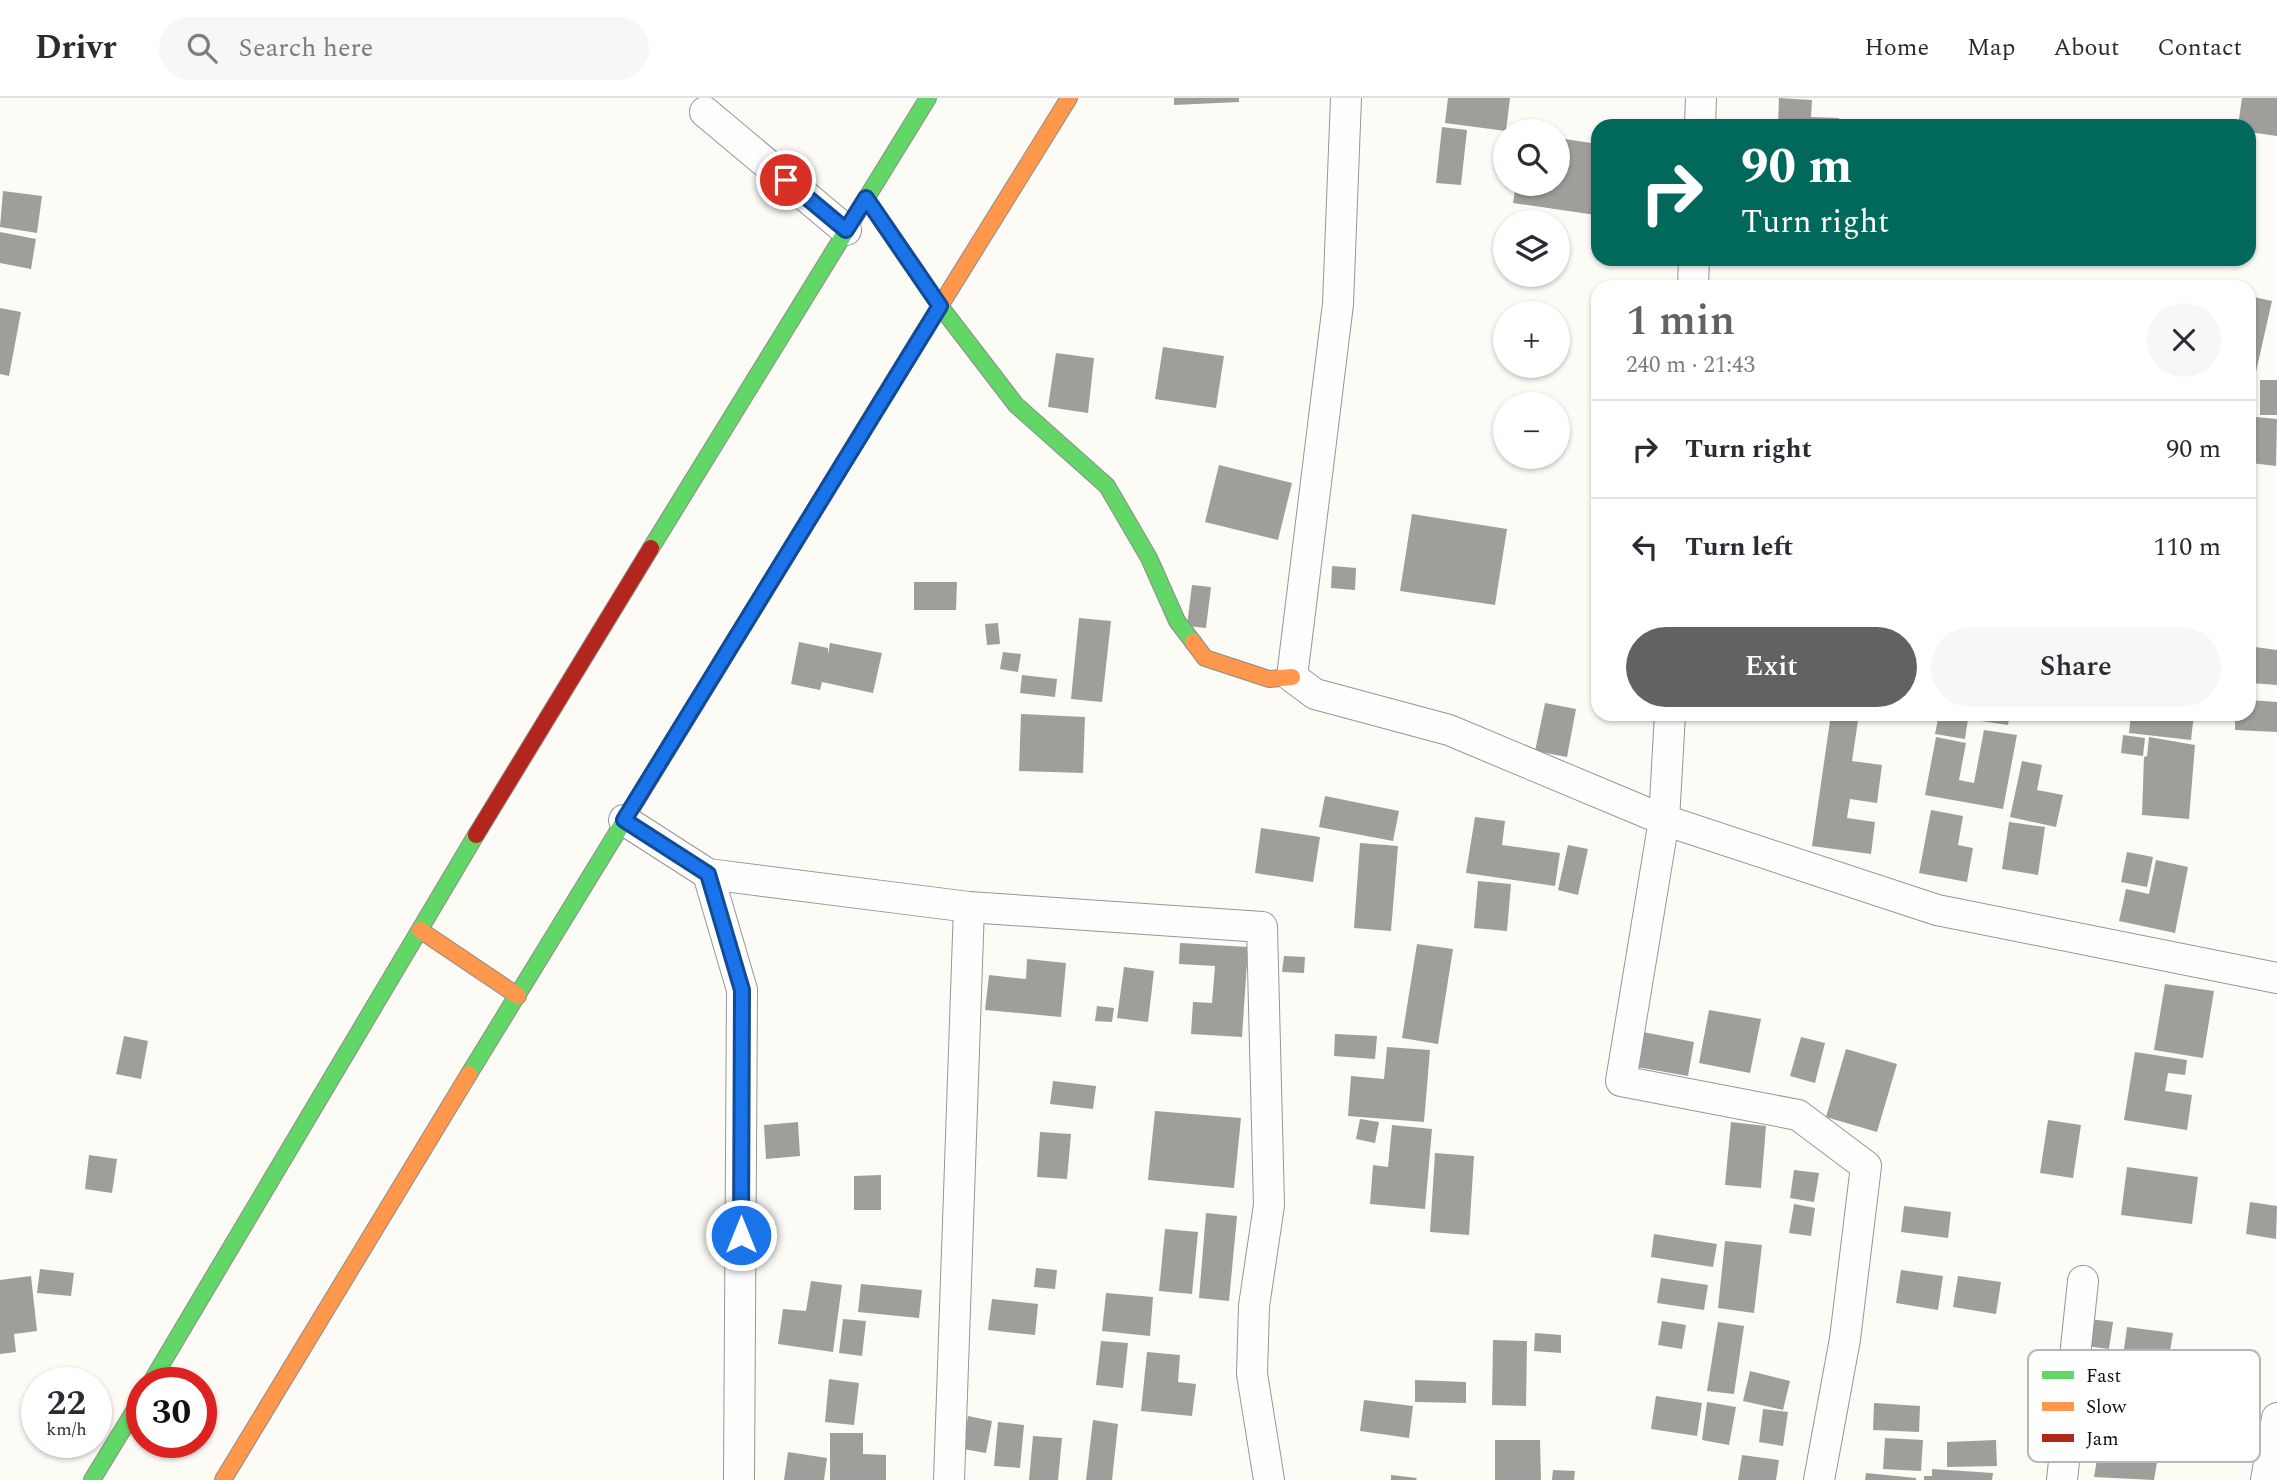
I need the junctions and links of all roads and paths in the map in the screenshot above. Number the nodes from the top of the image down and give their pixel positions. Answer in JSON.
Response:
{"nodes":[{"id":1,"x":928,"y":98,"type":"edge"},
{"id":2,"x":1069,"y":98,"type":"edge"},
{"id":3,"x":1346,"y":98,"type":"edge"},
{"id":4,"x":1701,"y":98,"type":"edge"},
{"id":5,"x":705,"y":111,"type":"dead end"},
{"id":6,"x":1700,"y":119,"type":"edge"},
{"id":7,"x":866,"y":198,"type":"junction"},
{"id":8,"x":846,"y":230,"type":"junction"},
{"id":9,"x":940,"y":306,"type":"junction"},
{"id":10,"x":1292,"y":677,"type":"junction"},
{"id":11,"x":1670,"y":721,"type":"edge"},
{"id":12,"x":624,"y":820,"type":"junction"},
{"id":13,"x":1664,"y":820,"type":"junction"},
{"id":14,"x":708,"y":874,"type":"junction"},
{"id":15,"x":969,"y":907,"type":"junction"},
{"id":16,"x":419,"y":930,"type":"junction"},
{"id":17,"x":2277,"y":978,"type":"edge"},
{"id":18,"x":518,"y":996,"type":"junction"},
{"id":19,"x":2083,"y":1282,"type":"dead end"},
{"id":20,"x":2076,"y":1350,"type":"edge"},
{"id":21,"x":160,"y":1367,"type":"edge"},
{"id":22,"x":2277,"y":1418,"type":"edge"},
{"id":23,"x":126,"y":1424,"type":"edge"},
{"id":24,"x":2064,"y":1462,"type":"edge"},
{"id":25,"x":92,"y":1480,"type":"edge"},
{"id":26,"x":223,"y":1480,"type":"edge"},
{"id":27,"x":739,"y":1480,"type":"edge"},
{"id":28,"x":949,"y":1480,"type":"edge"},
{"id":29,"x":1269,"y":1480,"type":"edge"},
{"id":30,"x":1819,"y":1480,"type":"edge"},
{"id":31,"x":2062,"y":1480,"type":"edge"},
{"id":32,"x":2266,"y":1480,"type":"edge"}],
"edges":[{"from":1,"to":7,"type":"street"},
{"from":2,"to":9,"type":"street"},
{"from":3,"to":10,"type":"street"},
{"from":4,"to":6,"type":"street"},
{"from":5,"to":8,"type":"street"},
{"from":7,"to":8,"type":"street"},
{"from":7,"to":9,"type":"street"},
{"from":8,"to":16,"type":"street"},
{"from":9,"to":10,"type":"street"},
{"from":9,"to":12,"type":"street"},
{"from":10,"to":13,"type":"street"},
{"from":11,"to":13,"type":"street"},
{"from":12,"to":14,"type":"street"},
{"from":12,"to":18,"type":"street"},
{"from":13,"to":17,"type":"street"},
{"from":13,"to":30,"type":"street"},
{"from":14,"to":15,"type":"street"},
{"from":14,"to":27,"type":"street"},
{"from":15,"to":28,"type":"street"},
{"from":15,"to":29,"type":"street"},
{"from":16,"to":18,"type":"street"},
{"from":16,"to":21,"type":"street"},
{"from":18,"to":26,"type":"street"},
{"from":19,"to":20,"type":"street"},
{"from":22,"to":32,"type":"street"},
{"from":23,"to":25,"type":"street"},
{"from":24,"to":31,"type":"street"}]}
